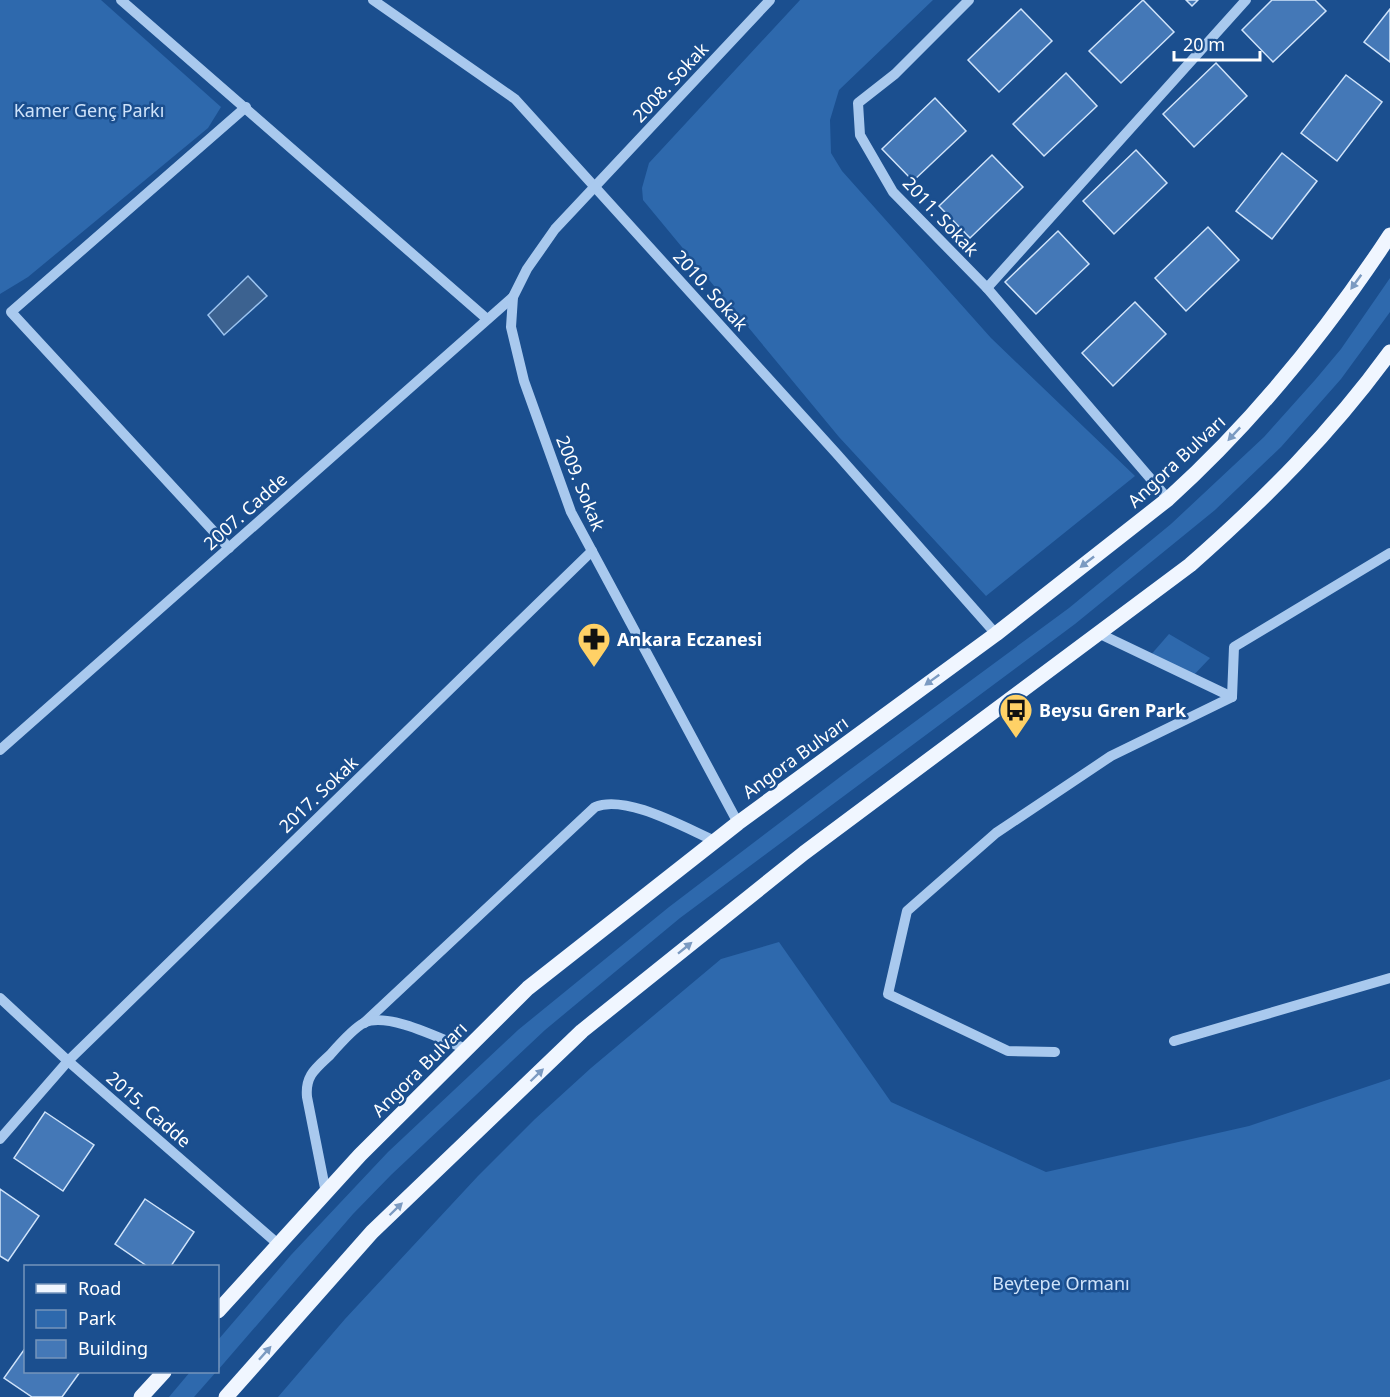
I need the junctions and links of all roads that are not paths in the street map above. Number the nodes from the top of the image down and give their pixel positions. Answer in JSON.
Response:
{"nodes":[{"id":1,"x":121,"y":0,"type":"edge"},
{"id":2,"x":373,"y":0,"type":"edge"},
{"id":3,"x":770,"y":0,"type":"edge"},
{"id":4,"x":969,"y":0,"type":"edge"},
{"id":5,"x":1246,"y":0,"type":"edge"},
{"id":6,"x":246,"y":107,"type":"junction"},
{"id":7,"x":595,"y":187,"type":"junction"},
{"id":8,"x":1390,"y":235,"type":"edge"},
{"id":9,"x":987,"y":288,"type":"junction"},
{"id":10,"x":513,"y":297,"type":"junction"},
{"id":11,"x":487,"y":319,"type":"junction"},
{"id":12,"x":1390,"y":352,"type":"edge"},
{"id":13,"x":1168,"y":499,"type":"junction"},
{"id":14,"x":229,"y":548,"type":"junction"},
{"id":15,"x":592,"y":551,"type":"junction"},
{"id":16,"x":1390,"y":553,"type":"edge"},
{"id":17,"x":1098,"y":633,"type":"junction"},
{"id":18,"x":996,"y":634,"type":"junction"},
{"id":19,"x":1232,"y":697,"type":"junction"},
{"id":20,"x":0,"y":750,"type":"edge"},
{"id":21,"x":738,"y":823,"type":"junction"},
{"id":22,"x":715,"y":841,"type":"junction"},
{"id":23,"x":1390,"y":978,"type":"edge"},
{"id":24,"x":0,"y":998,"type":"edge"},
{"id":25,"x":364,"y":1023,"type":"junction"},
{"id":26,"x":1174,"y":1041,"type":"dead end"},
{"id":27,"x":466,"y":1049,"type":"junction"},
{"id":28,"x":1056,"y":1052,"type":"dead end"},
{"id":29,"x":68,"y":1060,"type":"junction"},
{"id":30,"x":0,"y":1139,"type":"edge"},
{"id":31,"x":326,"y":1192,"type":"junction"},
{"id":32,"x":278,"y":1244,"type":"junction"},
{"id":33,"x":219,"y":1310,"type":"edge"},
{"id":34,"x":162,"y":1373,"type":"edge"},
{"id":35,"x":141,"y":1397,"type":"edge"},
{"id":36,"x":226,"y":1397,"type":"edge"}],
"edges":[{"from":1,"to":6,"type":"street"},
{"from":2,"to":7,"type":"street","name":"2010. Sokak"},
{"from":3,"to":7,"type":"street","name":"2008. Sokak"},
{"from":4,"to":9,"type":"street","name":"2011. Sokak"},
{"from":5,"to":9,"type":"street"},
{"from":6,"to":11,"type":"street"},
{"from":6,"to":14,"type":"street"},
{"from":7,"to":10,"type":"street","name":"2009. Sokak"},
{"from":7,"to":18,"type":"street","name":"2010. Sokak"},
{"from":8,"to":13,"type":"main road","name":"Angora Bulvarı","one_way":true},
{"from":9,"to":13,"type":"street"},
{"from":10,"to":11,"type":"street","name":"2007. Cadde"},
{"from":10,"to":15,"type":"street","name":"2009. Sokak"},
{"from":11,"to":14,"type":"street","name":"2007. Cadde"},
{"from":12,"to":17,"type":"main road"},
{"from":13,"to":18,"type":"main road","name":"Angora Bulvarı","one_way":true},
{"from":14,"to":20,"type":"street","name":"2007. Cadde"},
{"from":15,"to":21,"type":"street","name":"2009. Sokak"},
{"from":15,"to":29,"type":"street","name":"2017. Sokak"},
{"from":16,"to":19,"type":"street"},
{"from":17,"to":19,"type":"street"},
{"from":36,"to":17,"type":"main road","one_way":true},
{"from":18,"to":21,"type":"main road","name":"Angora Bulvarı","one_way":true},
{"from":19,"to":28,"type":"street"},
{"from":21,"to":22,"type":"main road","name":"Angora Bulvarı"},
{"from":22,"to":25,"type":"street"},
{"from":22,"to":27,"type":"main road","name":"Angora Bulvarı"},
{"from":23,"to":26,"type":"street"},
{"from":24,"to":29,"type":"street","name":"2015. Cadde"},
{"from":25,"to":27,"type":"street"},
{"from":25,"to":31,"type":"street"},
{"from":27,"to":31,"type":"main road","name":"Angora Bulvarı"},
{"from":29,"to":30,"type":"street","name":"2017. Sokak"},
{"from":29,"to":32,"type":"street","name":"2015. Cadde"},
{"from":31,"to":32,"type":"main road","name":"Angora Bulvarı"},
{"from":32,"to":33,"type":"main road","name":"Angora Bulvarı"},
{"from":34,"to":35,"type":"main road"}]}
